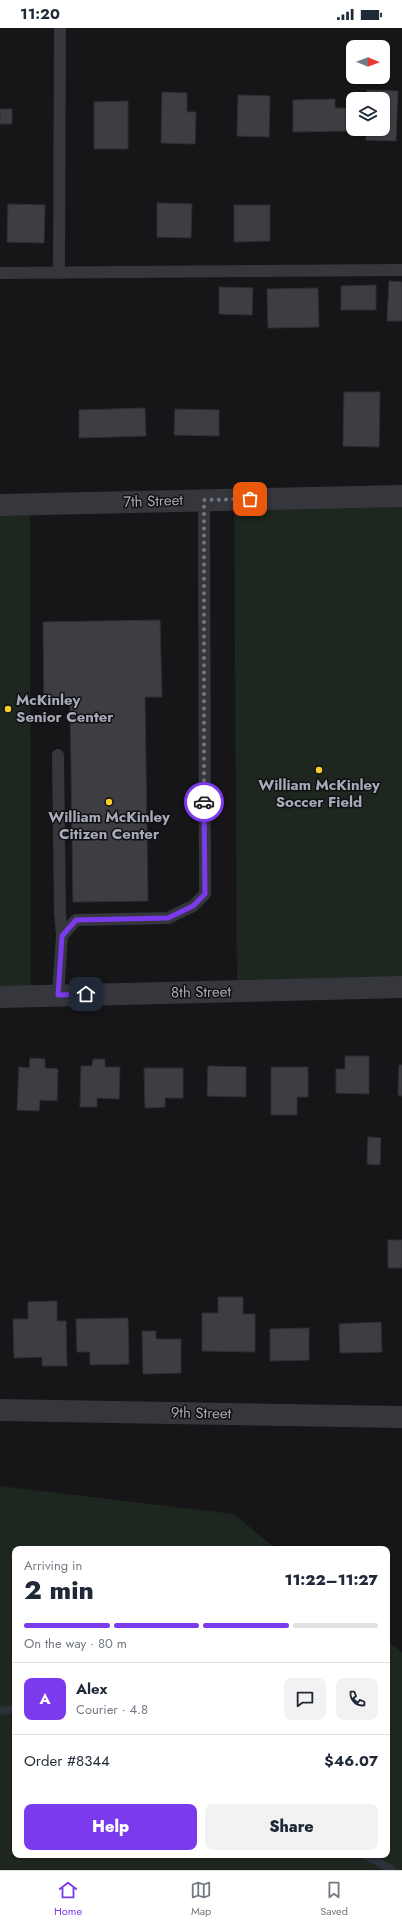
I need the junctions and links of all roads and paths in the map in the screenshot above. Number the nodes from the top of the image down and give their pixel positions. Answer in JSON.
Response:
{"nodes":[{"id":1,"x":60,"y":28,"type":"edge"},
{"id":2,"x":402,"y":270,"type":"edge"},
{"id":3,"x":0,"y":273,"type":"edge"},
{"id":4,"x":59,"y":273,"type":"junction"},
{"id":5,"x":402,"y":496,"type":"edge"},
{"id":6,"x":204,"y":500,"type":"junction"},
{"id":7,"x":0,"y":505,"type":"edge"},
{"id":8,"x":58,"y":755,"type":"dead end"},
{"id":9,"x":62,"y":936,"type":"junction"},
{"id":10,"x":402,"y":987,"type":"edge"},
{"id":11,"x":58,"y":995,"type":"junction"},
{"id":12,"x":0,"y":997,"type":"edge"},
{"id":13,"x":0,"y":1410,"type":"edge"},
{"id":14,"x":402,"y":1417,"type":"edge"}],
"edges":[{"from":1,"to":4,"type":"lane"},
{"from":2,"to":4,"type":"lane"},
{"from":3,"to":4,"type":"lane"},
{"from":5,"to":6,"type":"street","name":"7th Street"},
{"from":6,"to":7,"type":"street","name":"7th Street"},
{"from":6,"to":9,"type":"lane"},
{"from":8,"to":9,"type":"lane"},
{"from":9,"to":11,"type":"lane"},
{"from":10,"to":11,"type":"street","name":"8th Street"},
{"from":11,"to":12,"type":"street","name":"8th Street"},
{"from":13,"to":14,"type":"street","name":"9th Street"}]}
